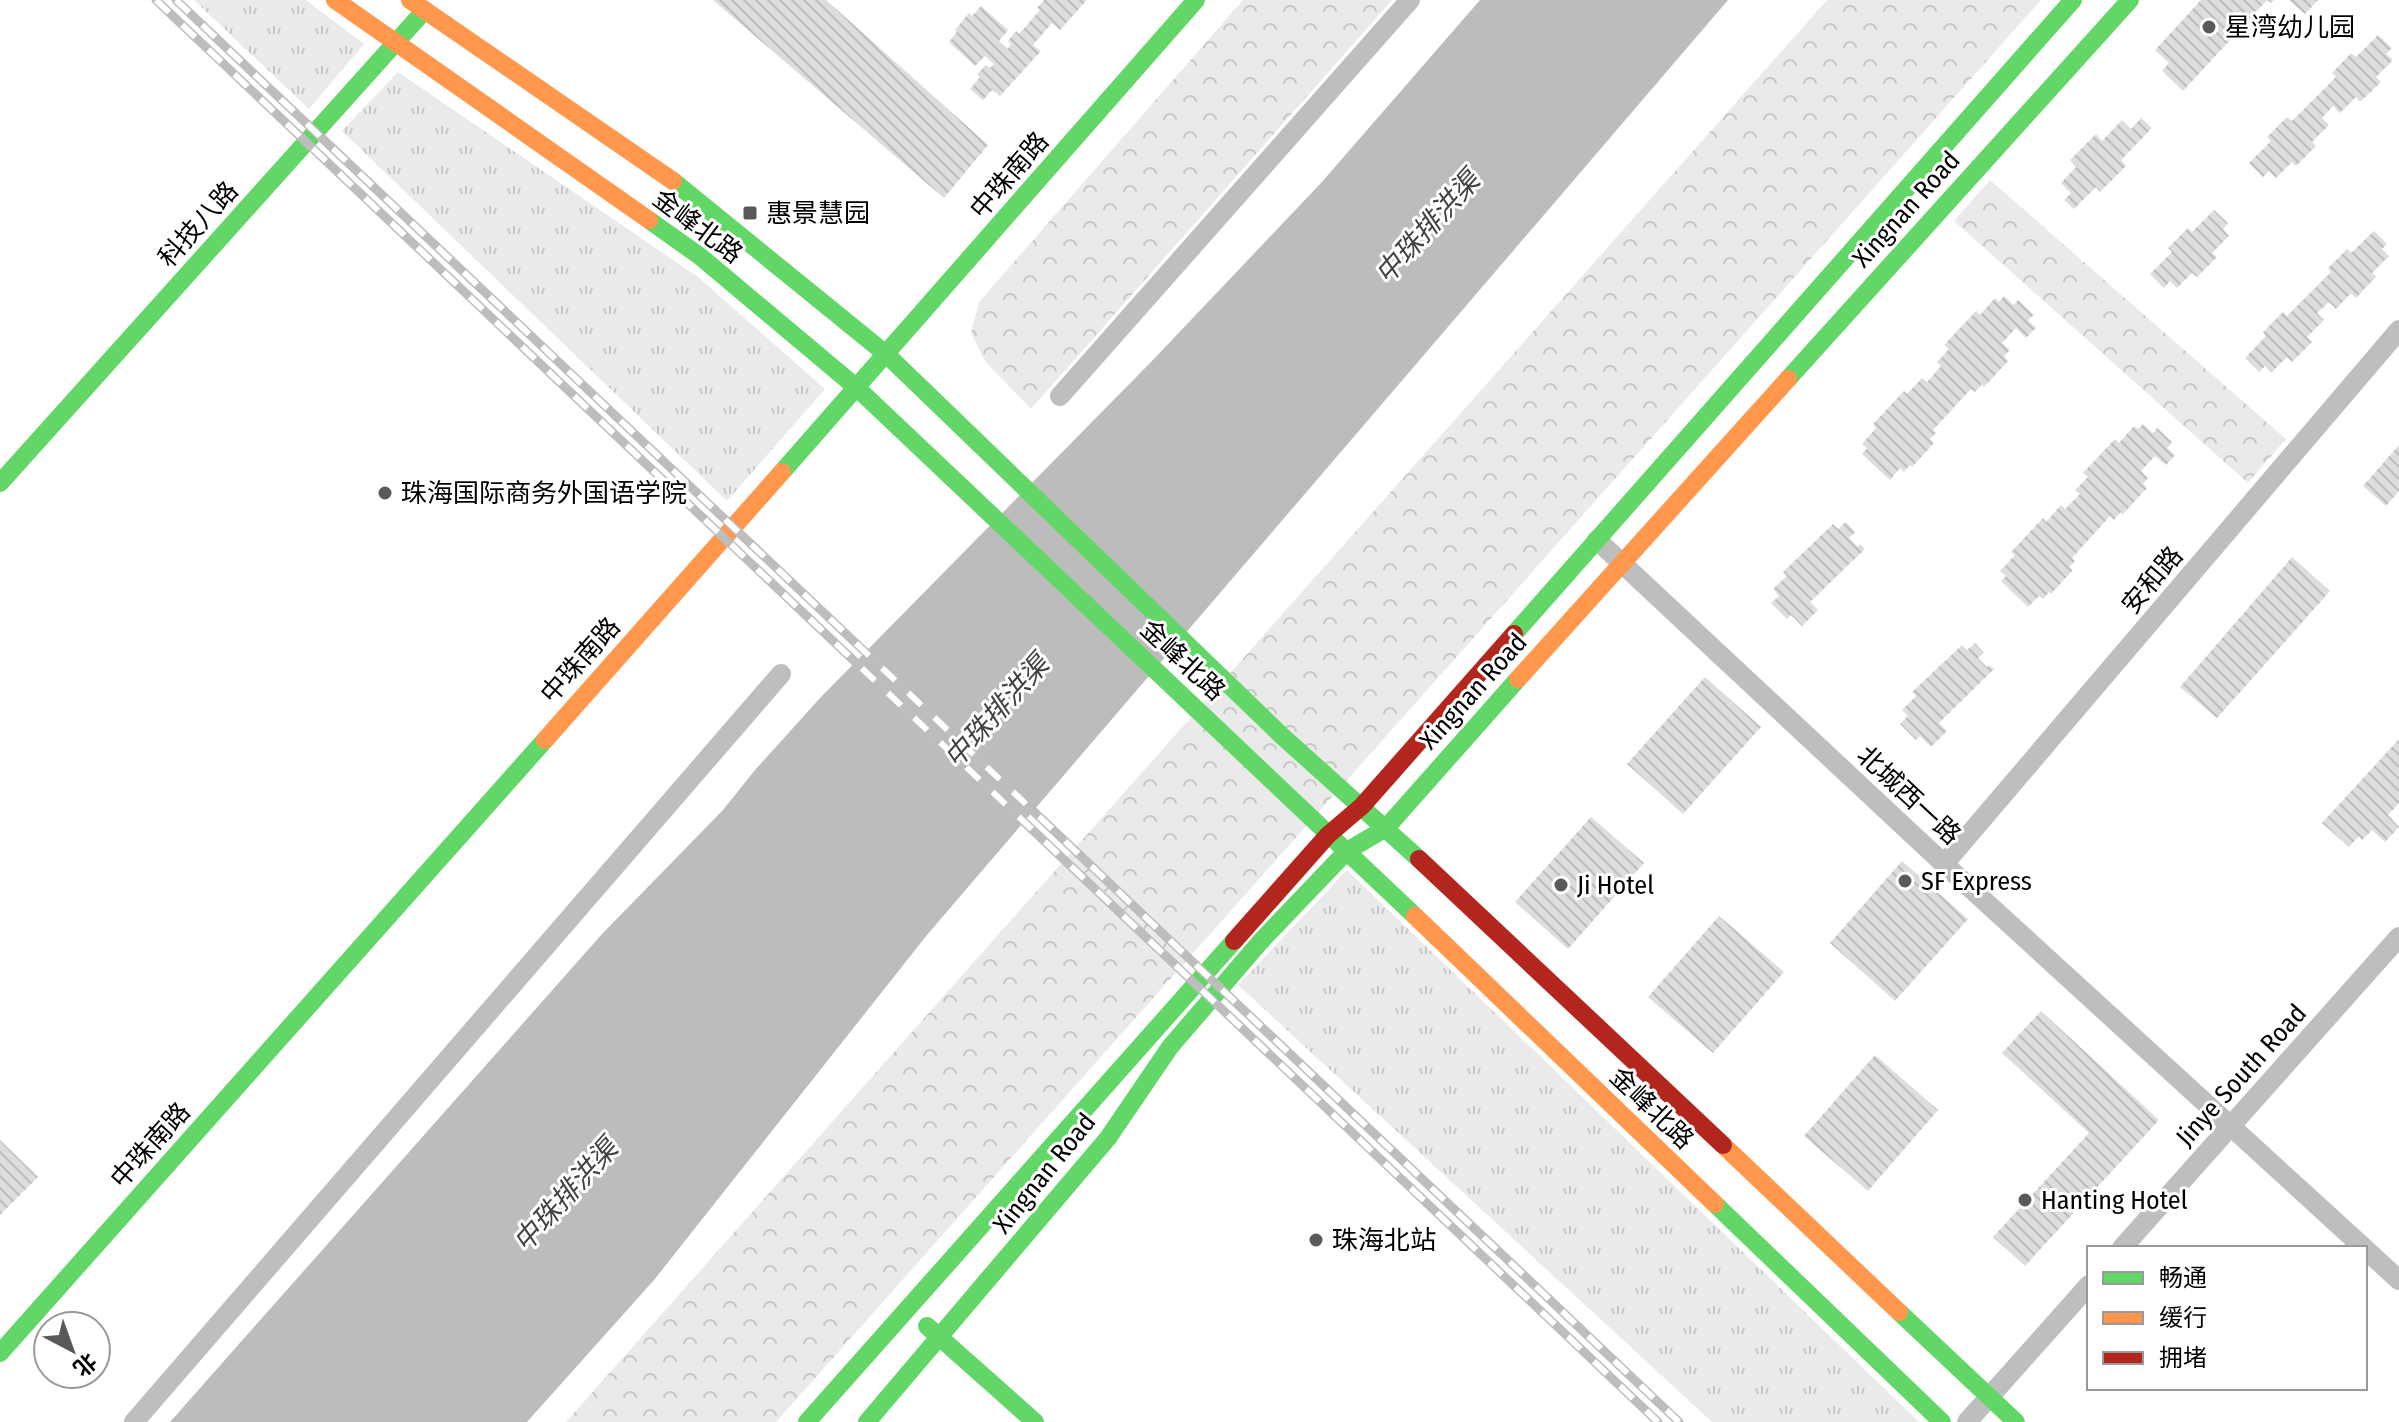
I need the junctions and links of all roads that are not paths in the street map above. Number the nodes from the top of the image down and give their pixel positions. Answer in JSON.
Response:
{"nodes":[{"id":1,"x":335,"y":0,"type":"edge"},
{"id":2,"x":1196,"y":0,"type":"edge"},
{"id":3,"x":1410,"y":0,"type":"edge"},
{"id":4,"x":2073,"y":0,"type":"edge"},
{"id":5,"x":2130,"y":0,"type":"edge"},
{"id":6,"x":423,"y":3,"type":"edge"},
{"id":7,"x":394,"y":44,"type":"junction"},
{"id":8,"x":2399,"y":330,"type":"edge"},
{"id":9,"x":886,"y":354,"type":"junction"},
{"id":10,"x":857,"y":388,"type":"junction"},
{"id":11,"x":1060,"y":396,"type":"dead end"},
{"id":12,"x":0,"y":483,"type":"edge"},
{"id":13,"x":1597,"y":540,"type":"junction"},
{"id":14,"x":1621,"y":563,"type":"junction"},
{"id":15,"x":781,"y":674,"type":"dead end"},
{"id":16,"x":1362,"y":806,"type":"junction"},
{"id":17,"x":1386,"y":828,"type":"junction"},
{"id":18,"x":1328,"y":835,"type":"junction"},
{"id":19,"x":1347,"y":851,"type":"junction"},
{"id":20,"x":1944,"y":864,"type":"junction"},
{"id":21,"x":2399,"y":937,"type":"edge"},
{"id":22,"x":2231,"y":1126,"type":"junction"},
{"id":23,"x":2124,"y":1246,"type":"edge"},
{"id":24,"x":2362,"y":1246,"type":"edge"},
{"id":25,"x":2367,"y":1251,"type":"edge"},
{"id":26,"x":2399,"y":1280,"type":"edge"},
{"id":27,"x":2087,"y":1287,"type":"edge"},
{"id":28,"x":908,"y":1309,"type":"junction"},
{"id":29,"x":940,"y":1338,"type":"junction"},
{"id":30,"x":0,"y":1353,"type":"edge"},
{"id":31,"x":1990,"y":1397,"type":"junction"},
{"id":32,"x":134,"y":1422,"type":"edge"},
{"id":33,"x":807,"y":1422,"type":"edge"},
{"id":34,"x":867,"y":1422,"type":"edge"},
{"id":35,"x":1035,"y":1422,"type":"edge"},
{"id":36,"x":1942,"y":1422,"type":"edge"},
{"id":37,"x":1967,"y":1422,"type":"edge"},
{"id":38,"x":2016,"y":1422,"type":"edge"}],
"edges":[{"from":1,"to":7,"type":"street","name":"金峰北路"},
{"from":2,"to":9,"type":"street","name":"中珠南路"},
{"from":3,"to":11,"type":"street"},
{"from":4,"to":13,"type":"street","name":"Xingnan Road"},
{"from":5,"to":14,"type":"street","name":"Xingnan Road"},
{"from":6,"to":7,"type":"street","name":"科技八路"},
{"from":6,"to":9,"type":"street","name":"金峰北路"},
{"from":7,"to":10,"type":"street","name":"金峰北路"},
{"from":7,"to":12,"type":"street","name":"科技八路"},
{"from":8,"to":20,"type":"street","name":"安和路"},
{"from":9,"to":10,"type":"street","name":"中珠南路"},
{"from":9,"to":16,"type":"street","name":"金峰北路"},
{"from":10,"to":18,"type":"street","name":"金峰北路"},
{"from":10,"to":30,"type":"street","name":"中珠南路"},
{"from":13,"to":14,"type":"street","name":"北城西一路"},
{"from":13,"to":16,"type":"street","name":"Xingnan Road"},
{"from":14,"to":17,"type":"street","name":"Xingnan Road"},
{"from":14,"to":20,"type":"street","name":"北城西一路"},
{"from":15,"to":32,"type":"street"},
{"from":16,"to":17,"type":"street","name":"金峰北路"},
{"from":16,"to":18,"type":"street","name":"Xingnan Road"},
{"from":17,"to":19,"type":"street","name":"Xingnan Road"},
{"from":17,"to":31,"type":"street","name":"金峰北路"},
{"from":18,"to":19,"type":"street","name":"金峰北路"},
{"from":18,"to":28,"type":"street","name":"Xingnan Road"},
{"from":19,"to":29,"type":"street","name":"Xingnan Road"},
{"from":19,"to":36,"type":"street","name":"金峰北路"},
{"from":20,"to":22,"type":"street","name":"北城西一路"},
{"from":21,"to":22,"type":"street","name":"Jinye South Road"},
{"from":22,"to":23,"type":"street","name":"Jinye South Road"},
{"from":22,"to":24,"type":"street","name":"北城西一路"},
{"from":25,"to":26,"type":"street","name":"北城西一路"},
{"from":27,"to":31,"type":"street"},
{"from":28,"to":29,"type":"street"},
{"from":28,"to":33,"type":"street","name":"Xingnan Road"},
{"from":29,"to":34,"type":"street","name":"Xingnan Road"},
{"from":29,"to":35,"type":"street"},
{"from":31,"to":37,"type":"street"},
{"from":31,"to":38,"type":"street","name":"金峰北路"}]}
